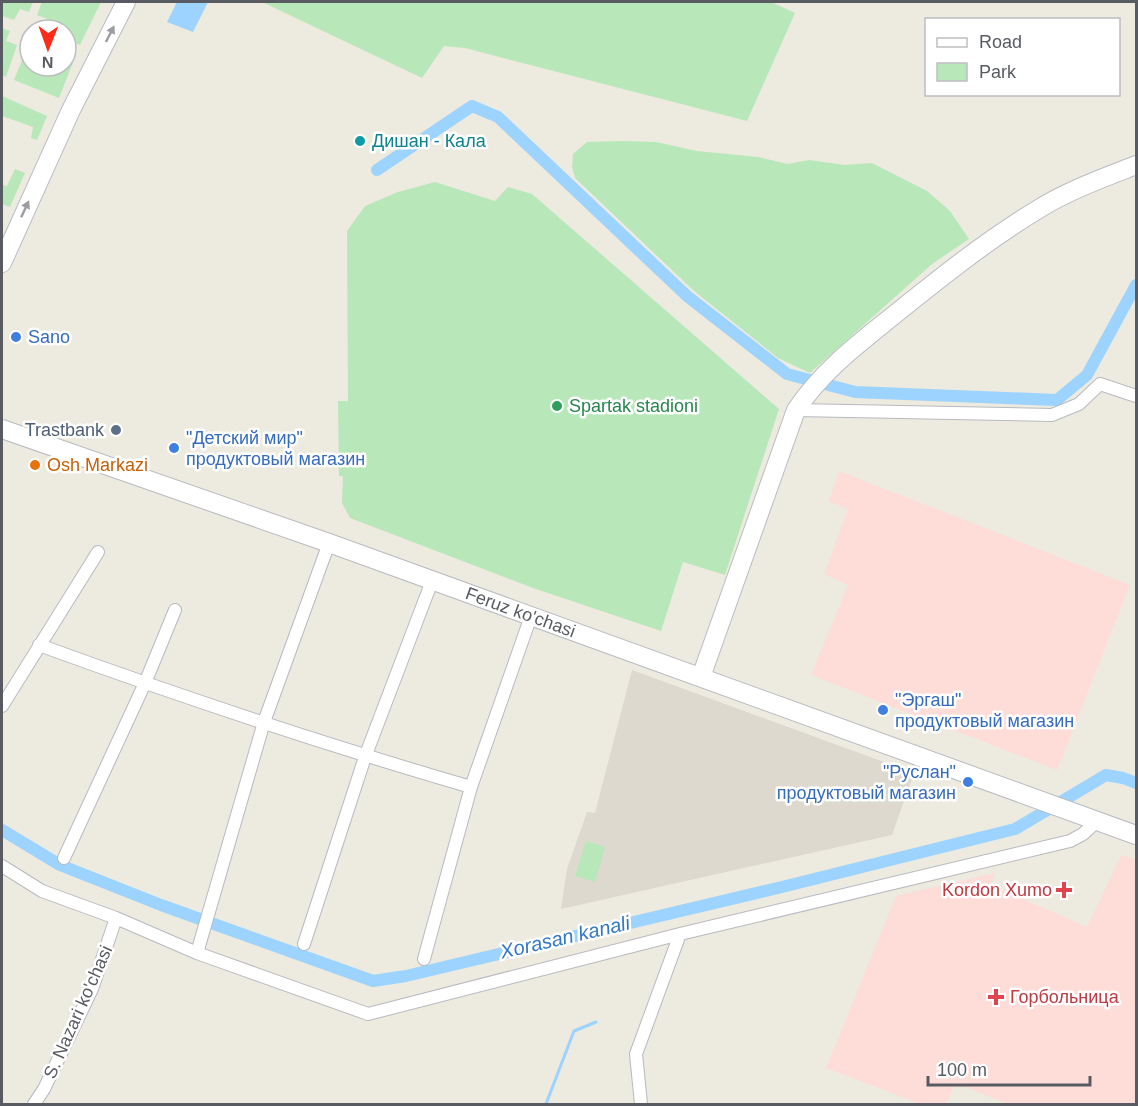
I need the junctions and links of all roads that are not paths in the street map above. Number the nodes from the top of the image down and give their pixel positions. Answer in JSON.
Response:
{"nodes":[{"id":1,"x":126,"y":2,"type":"edge"},
{"id":2,"x":1137,"y":165,"type":"edge"},
{"id":3,"x":2,"y":263,"type":"edge"},
{"id":4,"x":1137,"y":396,"type":"edge"},
{"id":5,"x":796,"y":410,"type":"junction"},
{"id":6,"x":2,"y":429,"type":"edge"},
{"id":7,"x":329,"y":543,"type":"junction"},
{"id":8,"x":98,"y":552,"type":"dead end"},
{"id":9,"x":432,"y":581,"type":"junction"},
{"id":10,"x":175,"y":610,"type":"dead end"},
{"id":11,"x":531,"y":616,"type":"junction"},
{"id":12,"x":39,"y":645,"type":"junction"},
{"id":13,"x":701,"y":677,"type":"junction"},
{"id":14,"x":145,"y":683,"type":"junction"},
{"id":15,"x":2,"y":706,"type":"edge"},
{"id":16,"x":264,"y":722,"type":"junction"},
{"id":17,"x":365,"y":757,"type":"junction"},
{"id":18,"x":471,"y":788,"type":"junction"},
{"id":19,"x":1097,"y":821,"type":"junction"},
{"id":20,"x":1137,"y":835,"type":"edge"},
{"id":21,"x":64,"y":858,"type":"dead end"},
{"id":22,"x":2,"y":866,"type":"edge"},
{"id":23,"x":116,"y":918,"type":"junction"},
{"id":24,"x":680,"y":934,"type":"junction"},
{"id":25,"x":304,"y":944,"type":"dead end"},
{"id":26,"x":197,"y":953,"type":"junction"},
{"id":27,"x":424,"y":959,"type":"dead end"},
{"id":28,"x":34,"y":1104,"type":"edge"},
{"id":29,"x":641,"y":1104,"type":"edge"}],
"edges":[{"from":3,"to":1,"type":"main road","one_way":true},
{"from":2,"to":5,"type":"main road"},
{"from":4,"to":5,"type":"street"},
{"from":5,"to":13,"type":"main road"},
{"from":6,"to":7,"type":"main road","name":"Feruz ko'chasi"},
{"from":7,"to":9,"type":"main road","name":"Feruz ko'chasi"},
{"from":7,"to":16,"type":"street"},
{"from":8,"to":12,"type":"street"},
{"from":9,"to":11,"type":"main road","name":"Feruz ko'chasi"},
{"from":9,"to":17,"type":"street"},
{"from":10,"to":14,"type":"street"},
{"from":11,"to":13,"type":"main road","name":"Feruz ko'chasi"},
{"from":11,"to":18,"type":"street"},
{"from":12,"to":14,"type":"street"},
{"from":12,"to":15,"type":"street"},
{"from":13,"to":19,"type":"main road","name":"Feruz ko'chasi"},
{"from":14,"to":16,"type":"street"},
{"from":14,"to":21,"type":"street"},
{"from":16,"to":17,"type":"street"},
{"from":16,"to":26,"type":"street"},
{"from":17,"to":18,"type":"street"},
{"from":17,"to":25,"type":"street"},
{"from":18,"to":27,"type":"street"},
{"from":19,"to":20,"type":"main road","name":"Feruz ko'chasi"},
{"from":19,"to":24,"type":"street"},
{"from":22,"to":23,"type":"street"},
{"from":23,"to":26,"type":"street"},
{"from":23,"to":28,"type":"street","name":"S. Nazari ko'chasi"},
{"from":24,"to":26,"type":"street"},
{"from":24,"to":29,"type":"street"}]}
